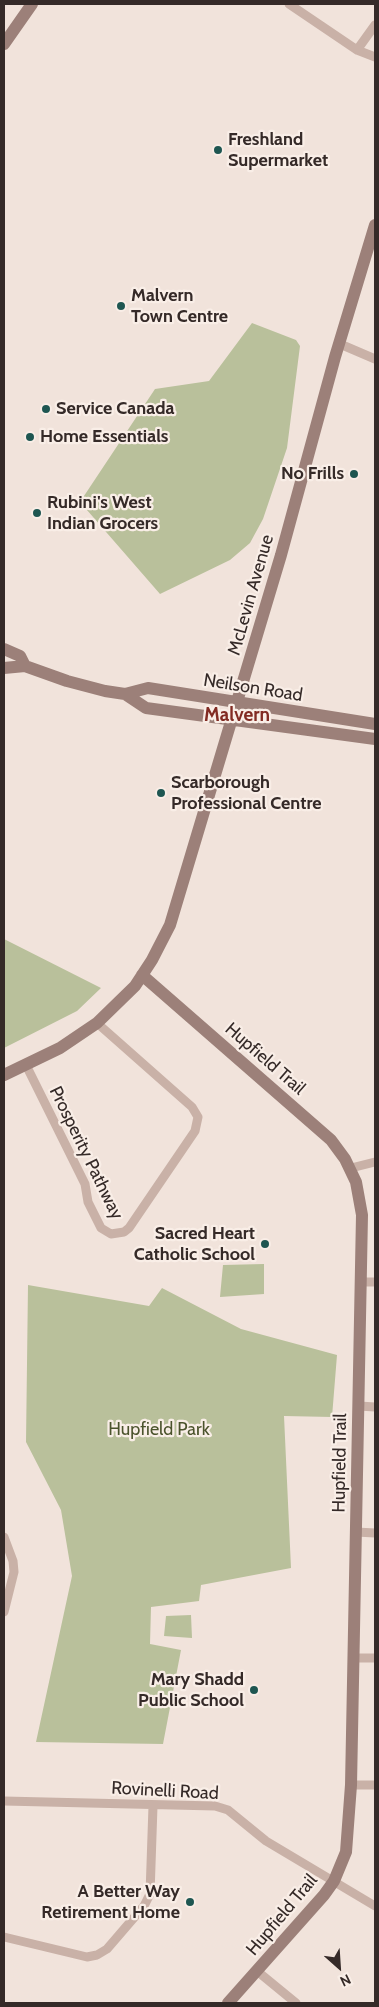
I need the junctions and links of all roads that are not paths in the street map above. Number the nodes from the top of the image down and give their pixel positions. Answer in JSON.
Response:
{"nodes":[{"id":1,"x":32,"y":4,"type":"edge"},
{"id":2,"x":289,"y":4,"type":"edge"},
{"id":3,"x":375,"y":25,"type":"edge"},
{"id":4,"x":4,"y":44,"type":"edge"},
{"id":5,"x":358,"y":50,"type":"junction"},
{"id":6,"x":375,"y":58,"type":"edge"},
{"id":7,"x":375,"y":226,"type":"edge"},
{"id":8,"x":340,"y":344,"type":"junction"},
{"id":9,"x":375,"y":358,"type":"edge"},
{"id":10,"x":4,"y":649,"type":"edge"},
{"id":11,"x":25,"y":666,"type":"junction"},
{"id":12,"x":4,"y":668,"type":"edge"},
{"id":13,"x":125,"y":694,"type":"junction"},
{"id":14,"x":237,"y":704,"type":"junction"},
{"id":15,"x":232,"y":719,"type":"junction"},
{"id":16,"x":375,"y":724,"type":"edge"},
{"id":17,"x":375,"y":739,"type":"edge"},
{"id":18,"x":142,"y":975,"type":"junction"},
{"id":19,"x":97,"y":1023,"type":"junction"},
{"id":20,"x":26,"y":1064,"type":"junction"},
{"id":21,"x":4,"y":1075,"type":"edge"},
{"id":22,"x":375,"y":1162,"type":"edge"},
{"id":23,"x":350,"y":1168,"type":"junction"},
{"id":24,"x":361,"y":1282,"type":"junction"},
{"id":25,"x":375,"y":1282,"type":"edge"},
{"id":26,"x":359,"y":1406,"type":"junction"},
{"id":27,"x":375,"y":1407,"type":"edge"},
{"id":28,"x":356,"y":1532,"type":"junction"},
{"id":29,"x":375,"y":1533,"type":"edge"},
{"id":30,"x":4,"y":1537,"type":"edge"},
{"id":31,"x":4,"y":1612,"type":"edge"},
{"id":32,"x":353,"y":1658,"type":"junction"},
{"id":33,"x":375,"y":1658,"type":"edge"},
{"id":34,"x":352,"y":1785,"type":"junction"},
{"id":35,"x":375,"y":1785,"type":"edge"},
{"id":36,"x":4,"y":1801,"type":"edge"},
{"id":37,"x":152,"y":1806,"type":"junction"},
{"id":38,"x":334,"y":1881,"type":"junction"},
{"id":39,"x":375,"y":1906,"type":"edge"},
{"id":40,"x":4,"y":1937,"type":"edge"},
{"id":41,"x":257,"y":1972,"type":"junction"},
{"id":42,"x":228,"y":2003,"type":"edge"},
{"id":43,"x":296,"y":2003,"type":"edge"}],
"edges":[{"from":1,"to":4,"type":"street"},
{"from":2,"to":5,"type":"street"},
{"from":3,"to":5,"type":"street"},
{"from":5,"to":6,"type":"street"},
{"from":7,"to":8,"type":"street","name":"McLevin Avenue"},
{"from":8,"to":9,"type":"street"},
{"from":8,"to":14,"type":"street","name":"McLevin Avenue"},
{"from":10,"to":11,"type":"street","name":"Neilson Road"},
{"from":11,"to":12,"type":"street","name":"Neilson Road"},
{"from":11,"to":13,"type":"street","name":"Neilson Road"},
{"from":13,"to":14,"type":"street","name":"Neilson Road"},
{"from":13,"to":15,"type":"street","name":"Neilson Road"},
{"from":14,"to":15,"type":"street","name":"McLevin Avenue"},
{"from":14,"to":16,"type":"street","name":"Neilson Road"},
{"from":15,"to":17,"type":"street","name":"Neilson Road"},
{"from":15,"to":18,"type":"street","name":"McLevin Avenue"},
{"from":18,"to":19,"type":"street","name":"McLevin Avenue"},
{"from":18,"to":23,"type":"street","name":"Hupfield Trail"},
{"from":19,"to":20,"type":"street","name":"McLevin Avenue"},
{"from":19,"to":20,"type":"street","name":"Prosperity Pathway"},
{"from":20,"to":21,"type":"street","name":"McLevin Avenue"},
{"from":22,"to":23,"type":"street"},
{"from":23,"to":24,"type":"street","name":"Hupfield Trail"},
{"from":24,"to":25,"type":"street"},
{"from":24,"to":26,"type":"street","name":"Hupfield Trail"},
{"from":26,"to":27,"type":"street"},
{"from":26,"to":28,"type":"street","name":"Hupfield Trail"},
{"from":28,"to":29,"type":"street"},
{"from":28,"to":32,"type":"street","name":"Hupfield Trail"},
{"from":30,"to":31,"type":"street"},
{"from":32,"to":33,"type":"street"},
{"from":32,"to":34,"type":"street","name":"Hupfield Trail"},
{"from":34,"to":35,"type":"street"},
{"from":34,"to":38,"type":"street","name":"Hupfield Trail"},
{"from":36,"to":37,"type":"street","name":"Rovinelli Road"},
{"from":37,"to":38,"type":"street","name":"Rovinelli Road"},
{"from":37,"to":40,"type":"street"},
{"from":38,"to":39,"type":"street","name":"Rovinelli Road"},
{"from":38,"to":41,"type":"street","name":"Hupfield Trail"},
{"from":41,"to":42,"type":"street","name":"Hupfield Trail"},
{"from":41,"to":43,"type":"street"}]}
